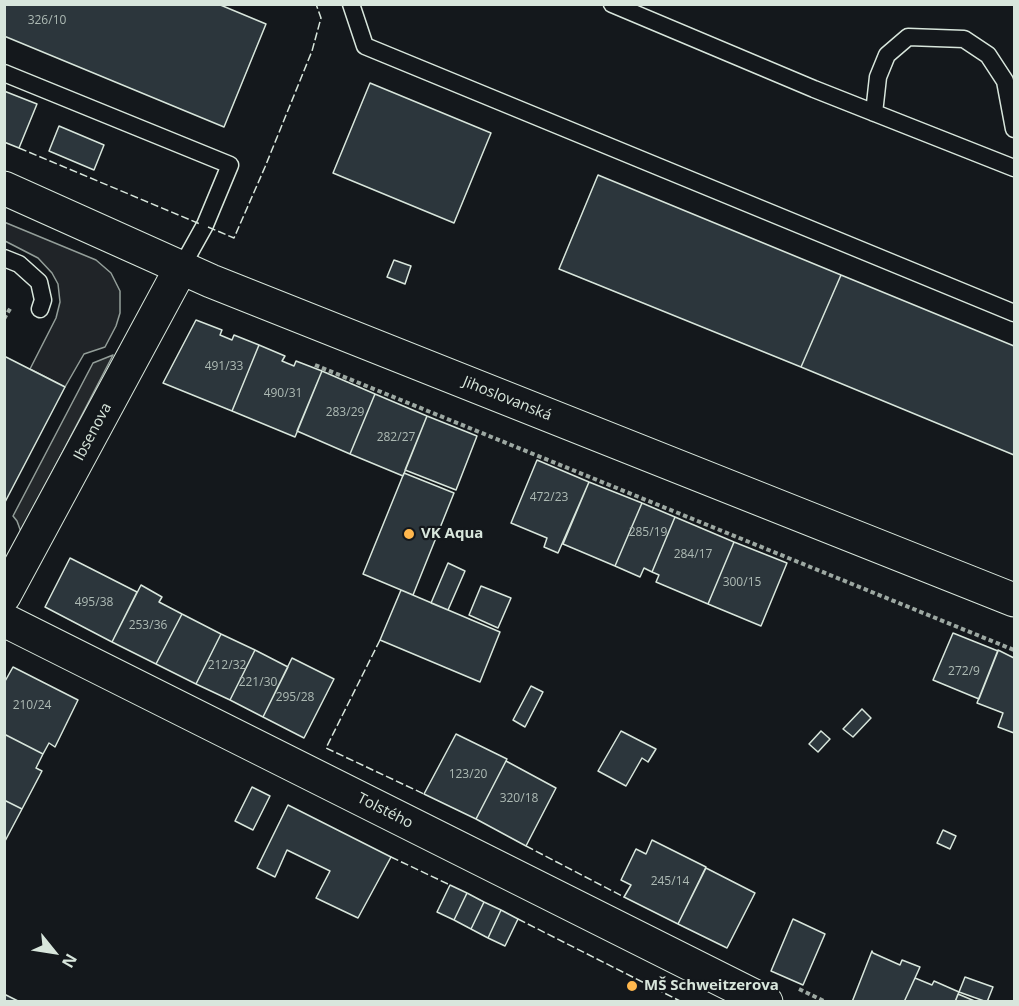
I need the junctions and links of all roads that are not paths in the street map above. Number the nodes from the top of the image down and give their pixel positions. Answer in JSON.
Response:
{"nodes":[{"id":1,"x":351,"y":4,"type":"edge"},
{"id":2,"x":612,"y":4,"type":"edge"},
{"id":3,"x":4,"y":73,"type":"edge"},
{"id":4,"x":874,"y":113,"type":"junction"},
{"id":5,"x":1014,"y":129,"type":"edge"},
{"id":6,"x":1014,"y":168,"type":"edge"},
{"id":7,"x":4,"y":188,"type":"edge"},
{"id":8,"x":4,"y":258,"type":"edge"},
{"id":9,"x":181,"y":268,"type":"junction"},
{"id":10,"x":40,"y":309,"type":"dead end"},
{"id":11,"x":1014,"y":314,"type":"edge"},
{"id":12,"x":4,"y":596,"type":"edge"},
{"id":13,"x":1014,"y":600,"type":"edge"},
{"id":14,"x":4,"y":620,"type":"edge"},
{"id":15,"x":780,"y":994,"type":"edge"}],
"edges":[{"from":1,"to":11,"type":"lane"},
{"from":2,"to":4,"type":"lane"},
{"from":3,"to":9,"type":"lane"},
{"from":4,"to":5,"type":"lane"},
{"from":4,"to":6,"type":"lane"},
{"from":7,"to":9,"type":"street","name":"Jihoslovanská"},
{"from":8,"to":10,"type":"lane"},
{"from":9,"to":12,"type":"street","name":"Ibsenova"},
{"from":9,"to":13,"type":"street","name":"Jihoslovanská"},
{"from":14,"to":15,"type":"street","name":"Tolstého"}]}
